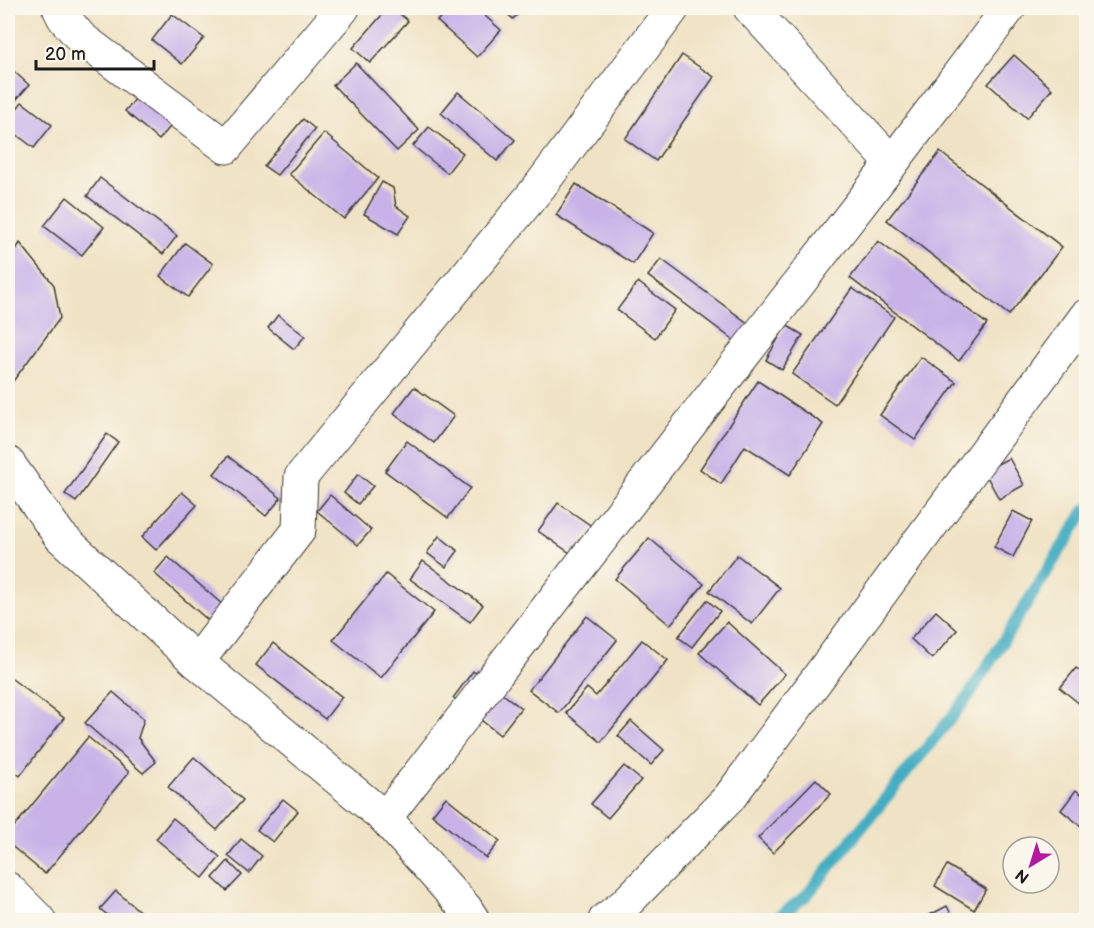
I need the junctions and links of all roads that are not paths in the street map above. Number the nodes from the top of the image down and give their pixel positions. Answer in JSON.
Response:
{"nodes":[{"id":1,"x":59,"y":8,"type":"edge"},
{"id":2,"x":343,"y":8,"type":"edge"},
{"id":3,"x":673,"y":8,"type":"edge"},
{"id":4,"x":750,"y":8,"type":"edge"},
{"id":5,"x":1009,"y":8,"type":"edge"},
{"id":6,"x":892,"y":163,"type":"junction"},
{"id":7,"x":1086,"y":316,"type":"edge"},
{"id":8,"x":8,"y":463,"type":"edge"},
{"id":9,"x":197,"y":662,"type":"junction"},
{"id":10,"x":385,"y":818,"type":"junction"},
{"id":11,"x":8,"y":890,"type":"edge"},
{"id":12,"x":39,"y":921,"type":"edge"},
{"id":13,"x":473,"y":921,"type":"edge"},
{"id":14,"x":605,"y":921,"type":"edge"}],
"edges":[{"from":1,"to":2,"type":"street"},
{"from":3,"to":9,"type":"street"},
{"from":4,"to":6,"type":"street"},
{"from":5,"to":6,"type":"street"},
{"from":6,"to":10,"type":"street"},
{"from":7,"to":14,"type":"street"},
{"from":8,"to":9,"type":"street"},
{"from":9,"to":10,"type":"street"},
{"from":10,"to":13,"type":"street"},
{"from":11,"to":12,"type":"street"}]}
